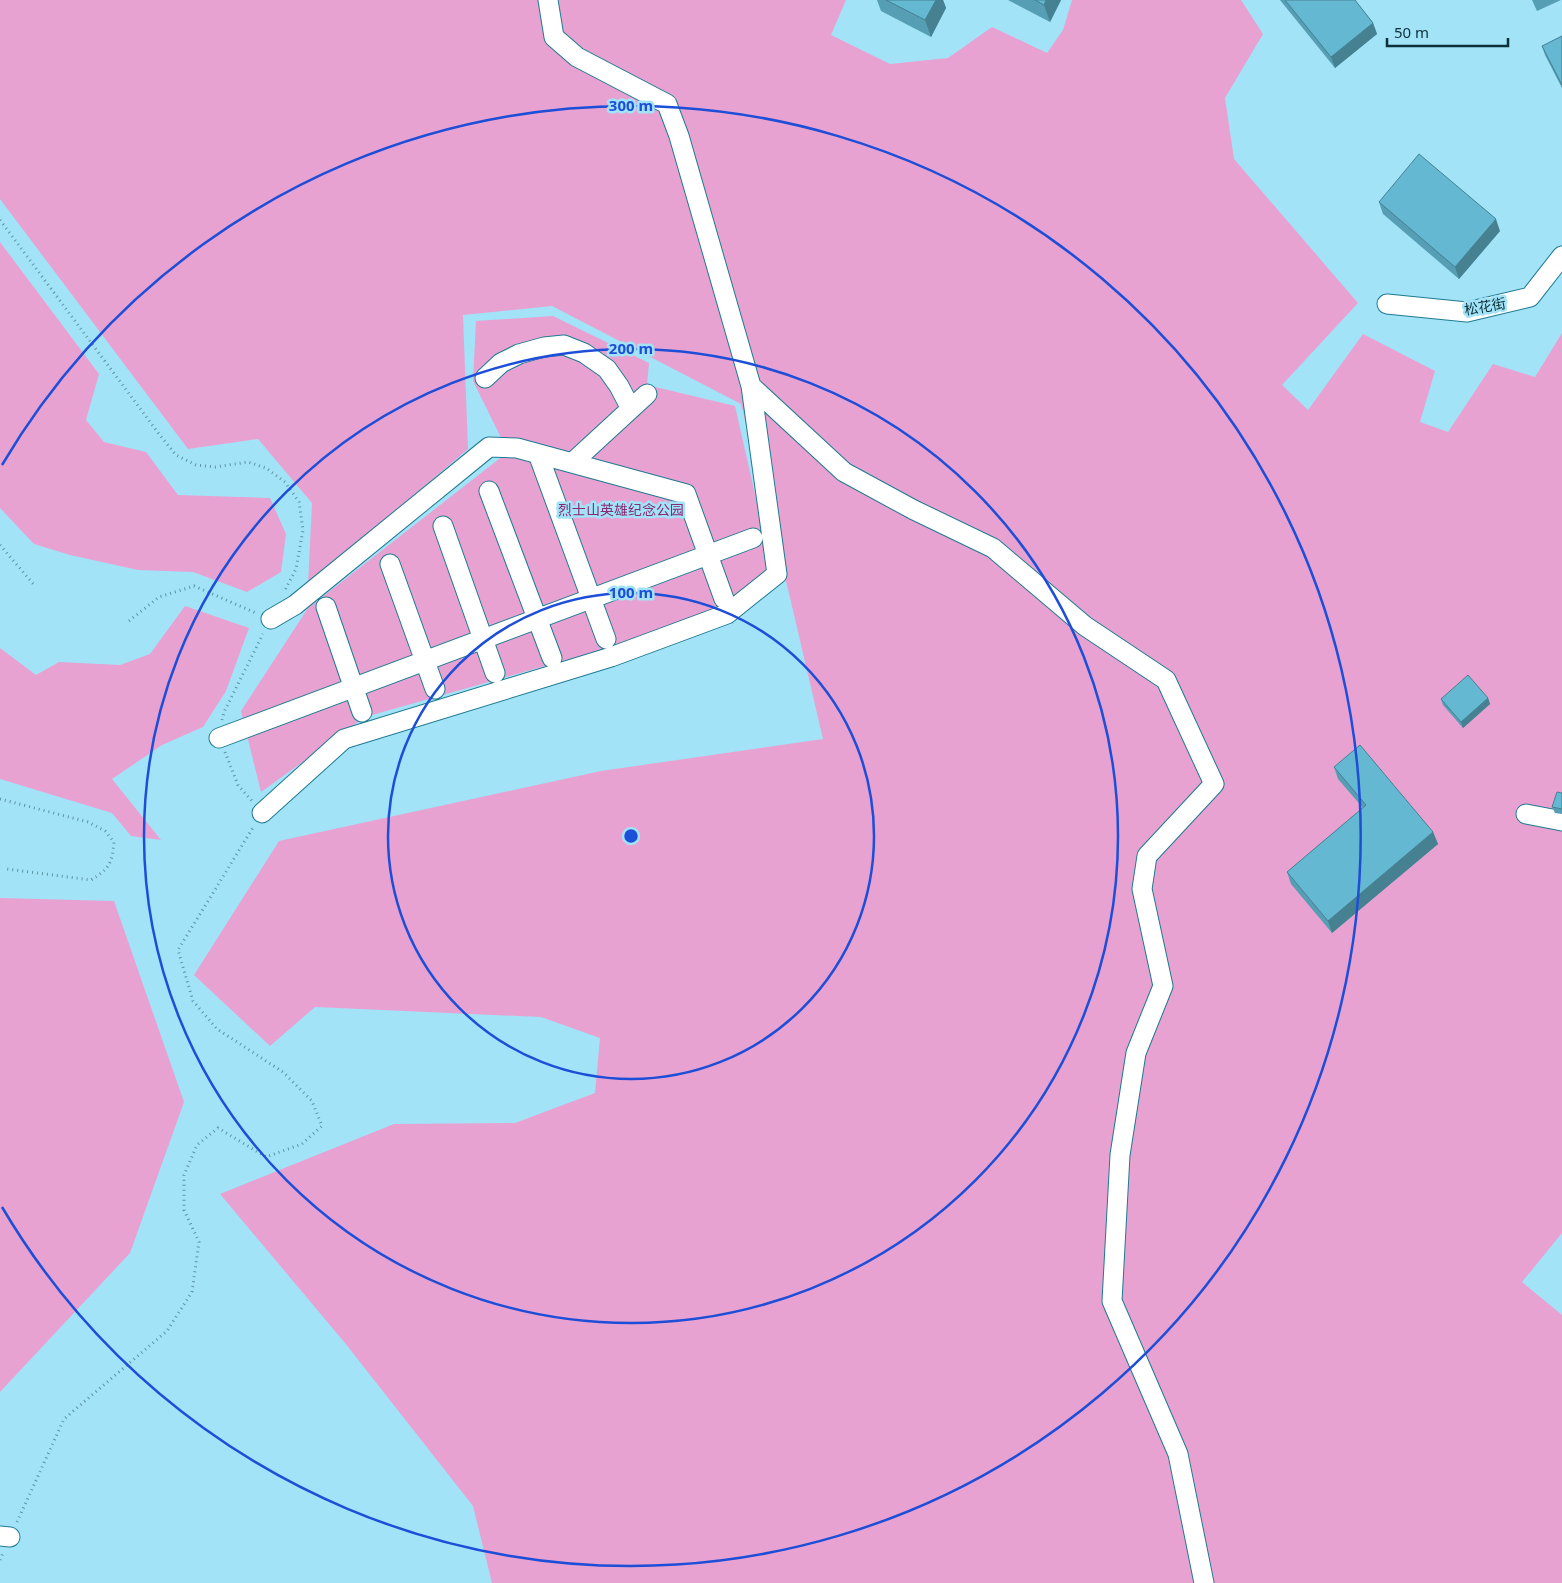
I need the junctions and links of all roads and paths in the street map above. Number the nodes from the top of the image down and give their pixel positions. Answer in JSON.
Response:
{"nodes":[{"id":1,"x":548,"y":0,"type":"edge"},
{"id":2,"x":0,"y":220,"type":"edge"},
{"id":3,"x":1562,"y":256,"type":"edge"},
{"id":4,"x":1387,"y":304,"type":"dead end"},
{"id":5,"x":485,"y":378,"type":"dead end"},
{"id":6,"x":750,"y":386,"type":"junction"},
{"id":7,"x":647,"y":394,"type":"dead end"},
{"id":8,"x":631,"y":409,"type":"junction"},
{"id":9,"x":538,"y":454,"type":"junction"},
{"id":10,"x":572,"y":463,"type":"junction"},
{"id":11,"x":489,"y":491,"type":"dead end"},
{"id":12,"x":443,"y":526,"type":"dead end"},
{"id":13,"x":753,"y":538,"type":"dead end"},
{"id":14,"x":0,"y":545,"type":"edge"},
{"id":15,"x":708,"y":555,"type":"junction"},
{"id":16,"x":390,"y":564,"type":"dead end"},
{"id":17,"x":35,"y":586,"type":"dead end"},
{"id":18,"x":283,"y":594,"type":"dead end"},
{"id":19,"x":591,"y":598,"type":"junction"},
{"id":20,"x":724,"y":598,"type":"dead end"},
{"id":21,"x":326,"y":607,"type":"dead end"},
{"id":22,"x":537,"y":618,"type":"junction"},
{"id":23,"x":271,"y":619,"type":"junction"},
{"id":24,"x":129,"y":621,"type":"dead end"},
{"id":25,"x":483,"y":638,"type":"junction"},
{"id":26,"x":606,"y":639,"type":"dead end"},
{"id":27,"x":552,"y":658,"type":"dead end"},
{"id":28,"x":425,"y":660,"type":"junction"},
{"id":29,"x":495,"y":673,"type":"dead end"},
{"id":30,"x":353,"y":687,"type":"junction"},
{"id":31,"x":435,"y":689,"type":"dead end"},
{"id":32,"x":362,"y":712,"type":"dead end"},
{"id":33,"x":218,"y":738,"type":"junction"},
{"id":34,"x":0,"y":799,"type":"edge"},
{"id":35,"x":262,"y":813,"type":"junction"},
{"id":36,"x":1526,"y":814,"type":"dead end"},
{"id":37,"x":1562,"y":821,"type":"edge"},
{"id":38,"x":6,"y":869,"type":"dead end"},
{"id":39,"x":5,"y":1537,"type":"edge"},
{"id":40,"x":0,"y":1560,"type":"edge"},
{"id":41,"x":1204,"y":1583,"type":"edge"}],
"edges":[{"from":1,"to":6,"type":"street"},
{"from":2,"to":18,"type":"path"},
{"from":3,"to":4,"type":"street","name":"松花街"},
{"from":5,"to":8,"type":"street"},
{"from":6,"to":35,"type":"street"},
{"from":6,"to":41,"type":"street"},
{"from":7,"to":8,"type":"street"},
{"from":8,"to":10,"type":"street"},
{"from":9,"to":10,"type":"street"},
{"from":9,"to":19,"type":"street"},
{"from":9,"to":23,"type":"street"},
{"from":10,"to":15,"type":"street"},
{"from":11,"to":22,"type":"street"},
{"from":12,"to":25,"type":"street"},
{"from":13,"to":15,"type":"street"},
{"from":14,"to":17,"type":"path"},
{"from":15,"to":19,"type":"street"},
{"from":15,"to":20,"type":"street"},
{"from":16,"to":28,"type":"street"},
{"from":19,"to":22,"type":"street"},
{"from":19,"to":26,"type":"street"},
{"from":21,"to":30,"type":"street"},
{"from":22,"to":25,"type":"street"},
{"from":22,"to":27,"type":"street"},
{"from":23,"to":24,"type":"path"},
{"from":23,"to":33,"type":"path"},
{"from":25,"to":28,"type":"street"},
{"from":25,"to":29,"type":"street"},
{"from":28,"to":30,"type":"street"},
{"from":28,"to":31,"type":"street"},
{"from":30,"to":32,"type":"street"},
{"from":30,"to":33,"type":"street"},
{"from":33,"to":35,"type":"path"},
{"from":34,"to":38,"type":"path"},
{"from":35,"to":39,"type":"path"},
{"from":36,"to":37,"type":"street"},
{"from":39,"to":40,"type":"path"}]}
